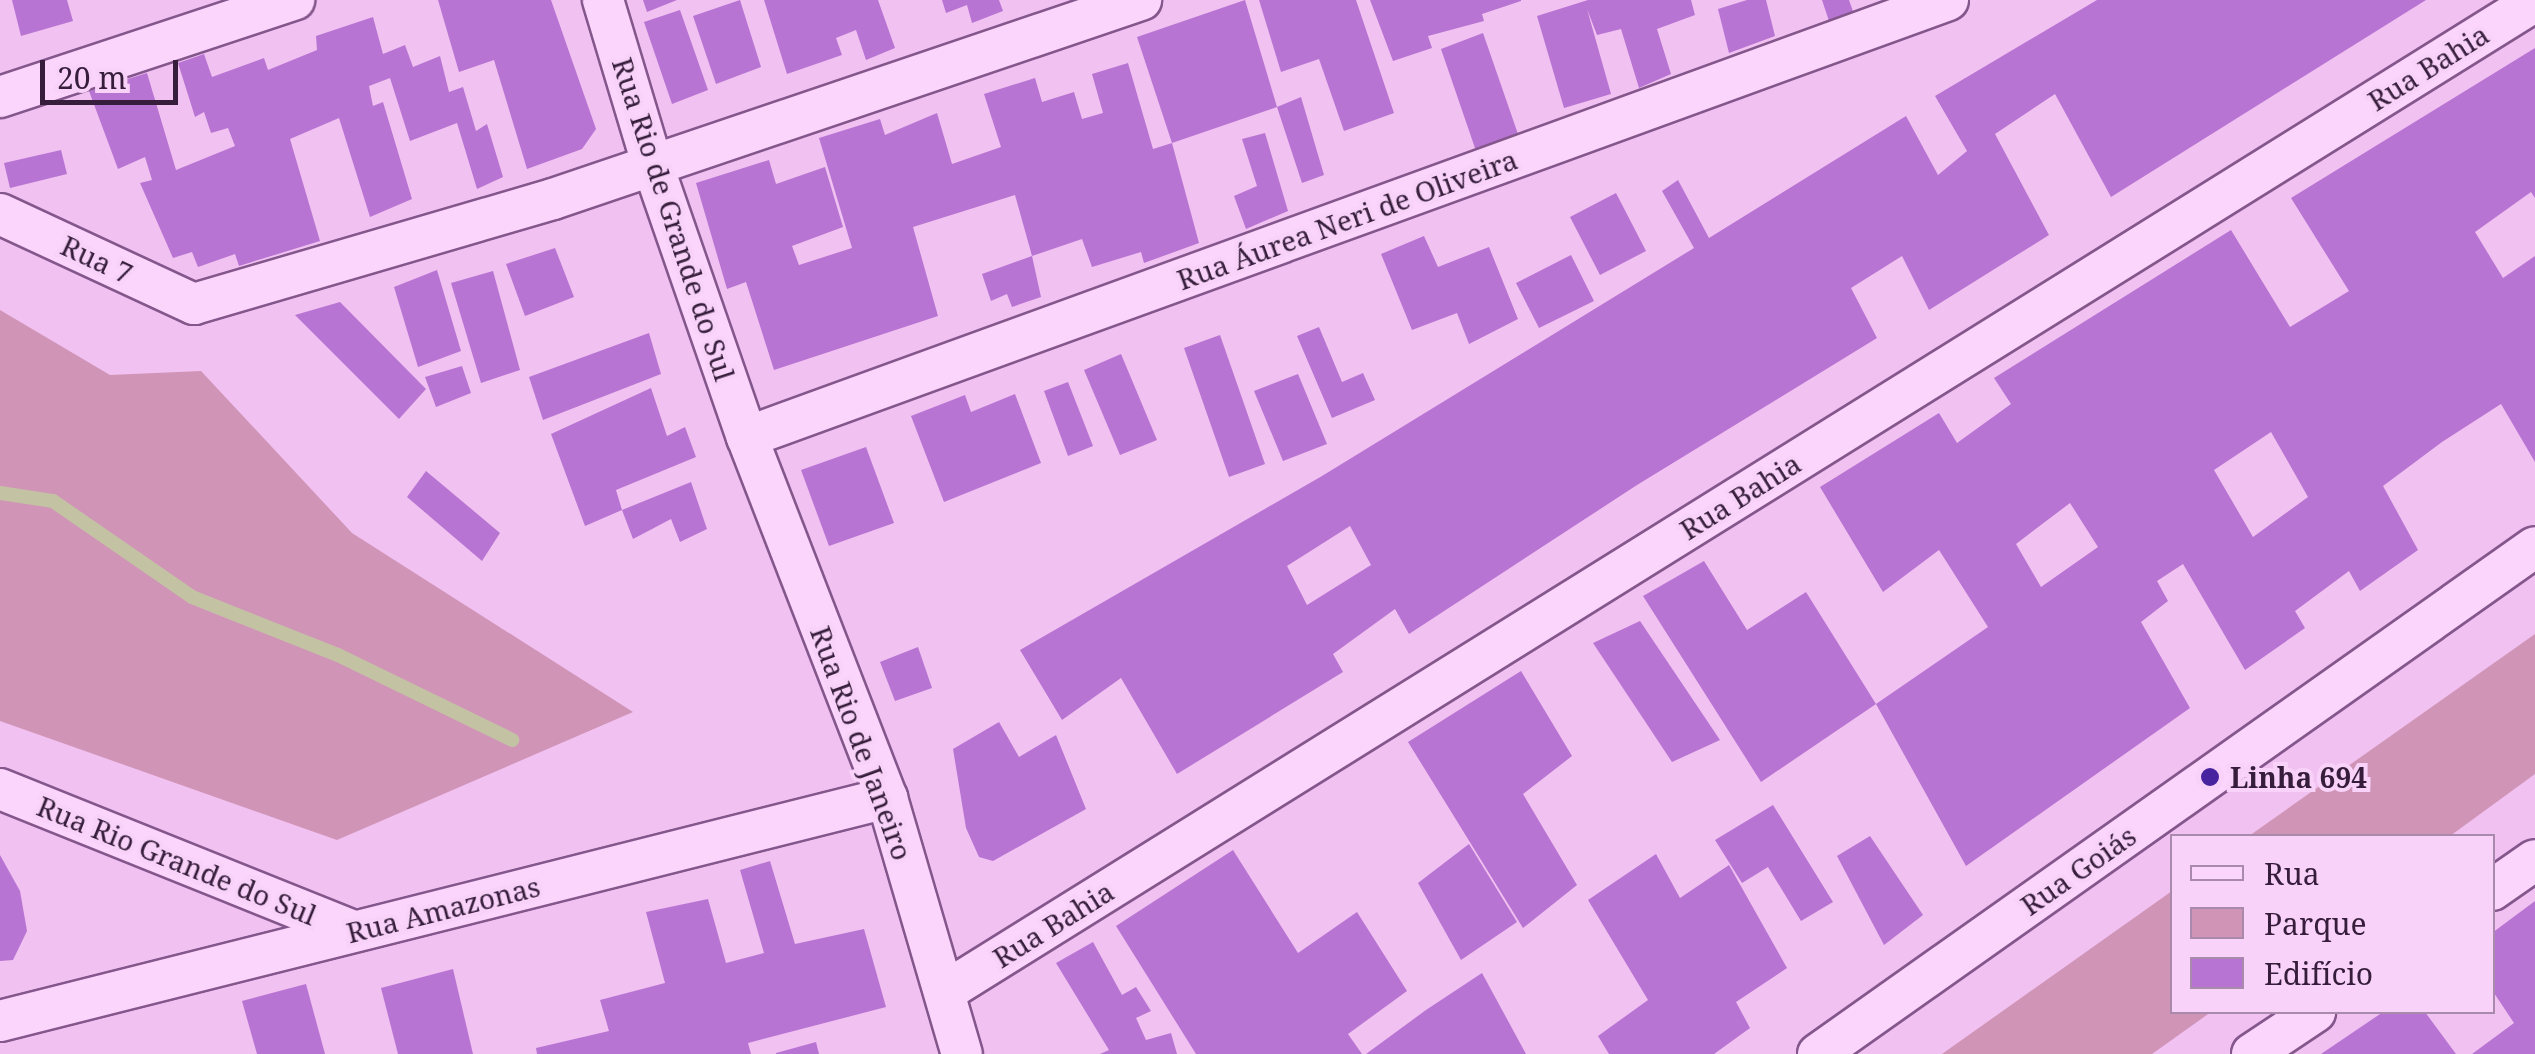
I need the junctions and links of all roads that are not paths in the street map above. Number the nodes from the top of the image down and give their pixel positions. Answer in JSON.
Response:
{"nodes":[{"id":1,"x":294,"y":0,"type":"edge"},
{"id":2,"x":602,"y":0,"type":"edge"},
{"id":3,"x":1141,"y":0,"type":"edge"},
{"id":4,"x":1948,"y":0,"type":"edge"},
{"id":5,"x":2535,"y":1,"type":"edge"},
{"id":6,"x":0,"y":97,"type":"edge"},
{"id":7,"x":652,"y":163,"type":"junction"},
{"id":8,"x":0,"y":214,"type":"edge"},
{"id":9,"x":747,"y":438,"type":"junction"},
{"id":10,"x":2535,"y":546,"type":"edge"},
{"id":11,"x":0,"y":788,"type":"edge"},
{"id":12,"x":887,"y":798,"type":"junction"},
{"id":13,"x":2535,"y":860,"type":"edge"},
{"id":14,"x":2495,"y":888,"type":"edge"},
{"id":15,"x":354,"y":930,"type":"junction"},
{"id":16,"x":946,"y":991,"type":"junction"},
{"id":17,"x":2311,"y":1014,"type":"edge"},
{"id":18,"x":0,"y":1021,"type":"edge"},
{"id":19,"x":962,"y":1054,"type":"edge"},
{"id":20,"x":1818,"y":1054,"type":"edge"},
{"id":21,"x":2252,"y":1054,"type":"edge"}],
"edges":[{"from":1,"to":6,"type":"street"},
{"from":2,"to":7,"type":"street","name":"Rua Rio de Grande do Sul"},
{"from":3,"to":7,"type":"street"},
{"from":4,"to":9,"type":"street","name":"Rua Áurea Neri de Oliveira"},
{"from":5,"to":16,"type":"street","name":"Rua Bahia"},
{"from":7,"to":8,"type":"street","name":"Rua 7"},
{"from":7,"to":9,"type":"street","name":"Rua Rio de Grande do Sul"},
{"from":9,"to":12,"type":"street","name":"Rua Rio de Janeiro"},
{"from":10,"to":20,"type":"street","name":"Rua Goiás"},
{"from":11,"to":15,"type":"street","name":"Rua Rio Grande do Sul"},
{"from":12,"to":15,"type":"street","name":"Rua Amazonas"},
{"from":12,"to":16,"type":"street","name":"Rua Rio de Janeiro"},
{"from":13,"to":14,"type":"street"},
{"from":15,"to":18,"type":"street","name":"Rua Amazonas"},
{"from":16,"to":19,"type":"street","name":"Rua Rio de Janeiro"},
{"from":17,"to":21,"type":"street"}]}
